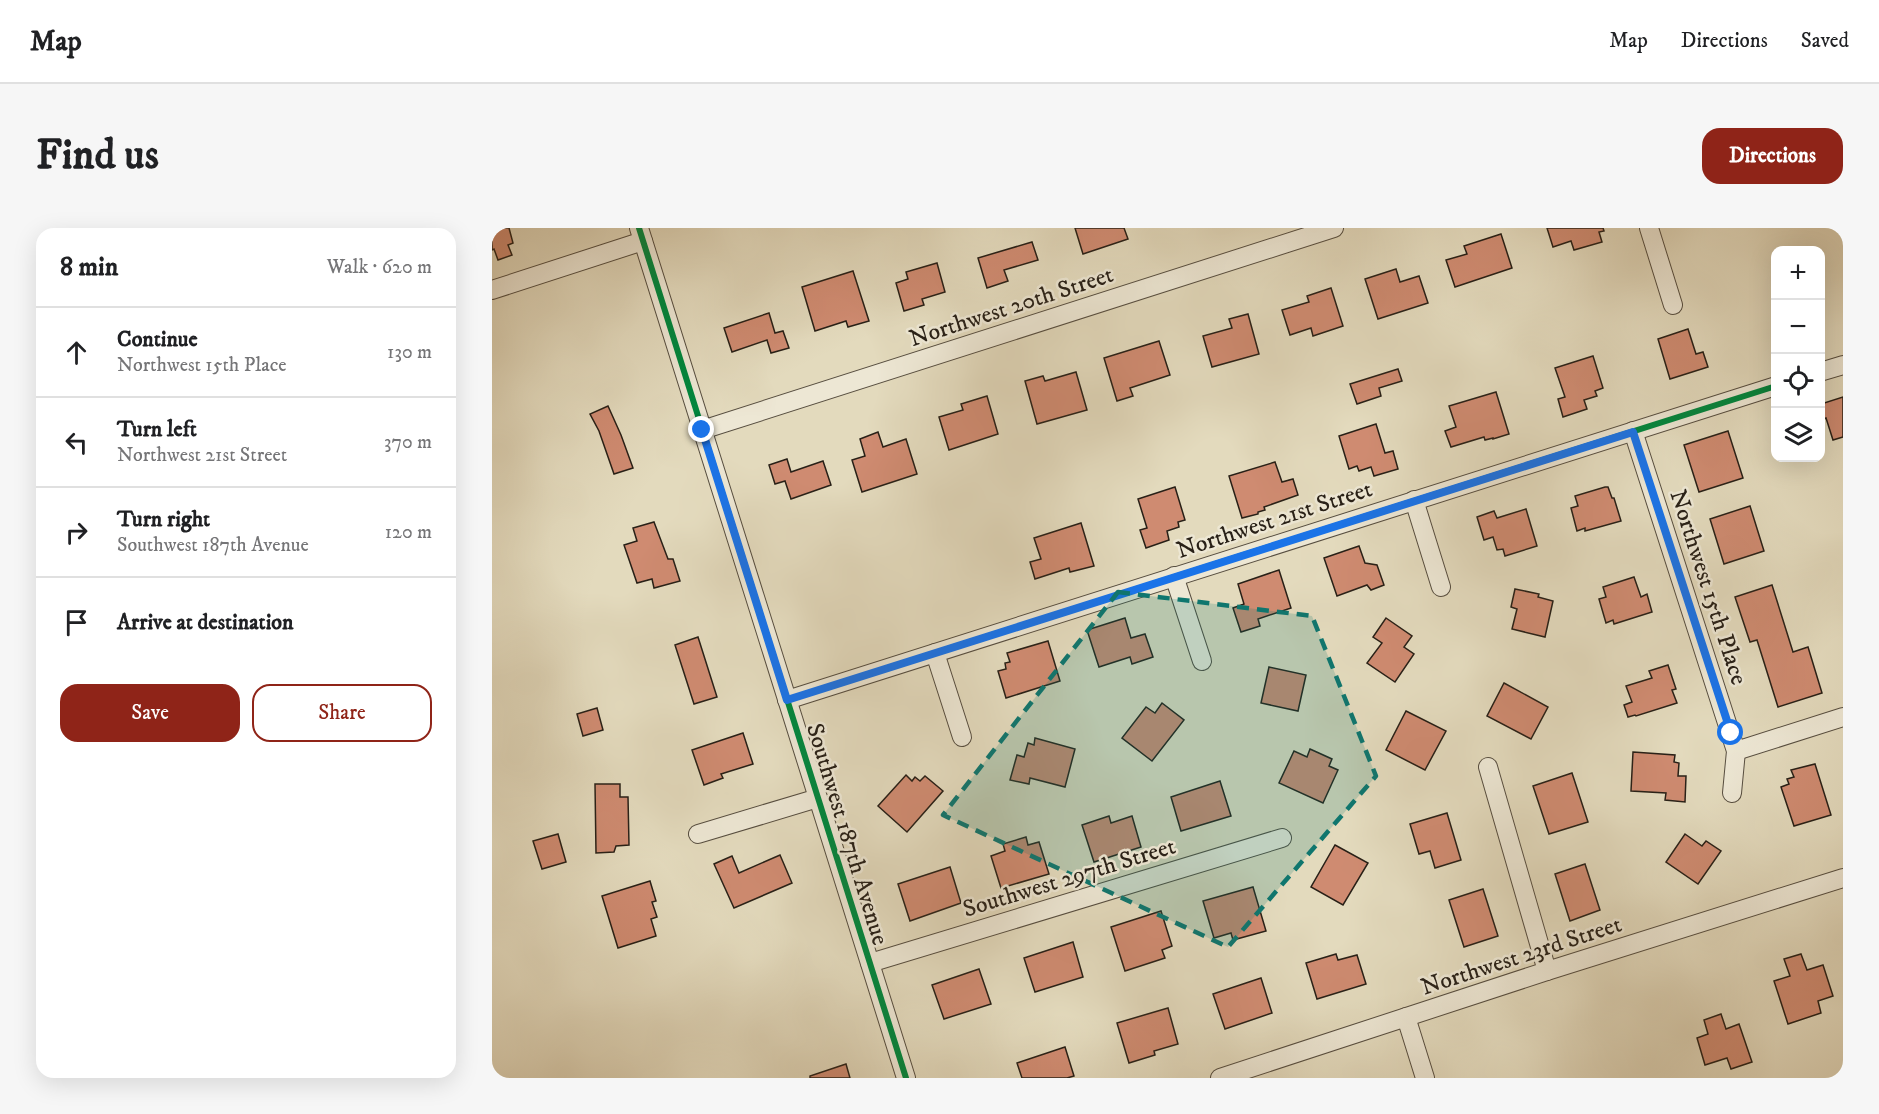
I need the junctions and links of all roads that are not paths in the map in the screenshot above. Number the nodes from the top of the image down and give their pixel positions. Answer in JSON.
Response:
{"nodes":[{"id":1,"x":1334,"y":228,"type":"edge"},
{"id":2,"x":1649,"y":228,"type":"edge"},
{"id":3,"x":641,"y":235,"type":"edge"},
{"id":4,"x":492,"y":290,"type":"edge"},
{"id":5,"x":1673,"y":305,"type":"dead end"},
{"id":6,"x":1843,"y":365,"type":"edge"},
{"id":7,"x":1825,"y":371,"type":"edge"},
{"id":8,"x":1771,"y":388,"type":"edge"},
{"id":9,"x":702,"y":430,"type":"junction"},
{"id":10,"x":1633,"y":432,"type":"junction"},
{"id":11,"x":1414,"y":500,"type":"junction"},
{"id":12,"x":1174,"y":576,"type":"junction"},
{"id":13,"x":1441,"y":586,"type":"dead end"},
{"id":14,"x":935,"y":652,"type":"junction"},
{"id":15,"x":1202,"y":661,"type":"dead end"},
{"id":16,"x":787,"y":700,"type":"junction"},
{"id":17,"x":1843,"y":717,"type":"edge"},
{"id":18,"x":962,"y":737,"type":"dead end"},
{"id":19,"x":1736,"y":751,"type":"junction"},
{"id":20,"x":1488,"y":767,"type":"dead end"},
{"id":21,"x":1732,"y":793,"type":"dead end"},
{"id":22,"x":818,"y":798,"type":"junction"},
{"id":23,"x":698,"y":834,"type":"dead end"},
{"id":24,"x":1282,"y":838,"type":"dead end"},
{"id":25,"x":1840,"y":879,"type":"edge"},
{"id":26,"x":870,"y":963,"type":"junction"},
{"id":27,"x":1547,"y":971,"type":"junction"},
{"id":28,"x":1406,"y":1017,"type":"junction"},
{"id":29,"x":906,"y":1078,"type":"edge"},
{"id":30,"x":1220,"y":1078,"type":"edge"},
{"id":31,"x":1425,"y":1078,"type":"edge"}],
"edges":[{"from":1,"to":9,"type":"street","name":"Northwest 20th Street"},
{"from":2,"to":5,"type":"street"},
{"from":3,"to":4,"type":"street"},
{"from":3,"to":9,"type":"street","name":"Southwest 187th Avenue"},
{"from":6,"to":7,"type":"street"},
{"from":8,"to":10,"type":"street","name":"Northwest 21st Street"},
{"from":9,"to":16,"type":"street","name":"Southwest 187th Avenue"},
{"from":10,"to":11,"type":"street","name":"Northwest 21st Street"},
{"from":10,"to":19,"type":"street","name":"Northwest 15th Place"},
{"from":11,"to":12,"type":"street","name":"Northwest 21st Street"},
{"from":11,"to":13,"type":"street"},
{"from":12,"to":14,"type":"street","name":"Northwest 21st Street"},
{"from":12,"to":15,"type":"street"},
{"from":14,"to":16,"type":"street","name":"Northwest 21st Street"},
{"from":14,"to":18,"type":"street"},
{"from":16,"to":22,"type":"street","name":"Southwest 187th Avenue"},
{"from":17,"to":19,"type":"street"},
{"from":19,"to":21,"type":"street","name":"Northwest 15th Place"},
{"from":20,"to":27,"type":"street"},
{"from":22,"to":23,"type":"street"},
{"from":22,"to":26,"type":"street","name":"Southwest 187th Avenue"},
{"from":24,"to":26,"type":"street","name":"Southwest 297th Street"},
{"from":25,"to":27,"type":"street","name":"Northwest 23rd Street"},
{"from":26,"to":29,"type":"street","name":"Southwest 187th Avenue"},
{"from":27,"to":28,"type":"street","name":"Northwest 23rd Street"},
{"from":28,"to":30,"type":"street","name":"Northwest 23rd Street"},
{"from":28,"to":31,"type":"street"}]}
